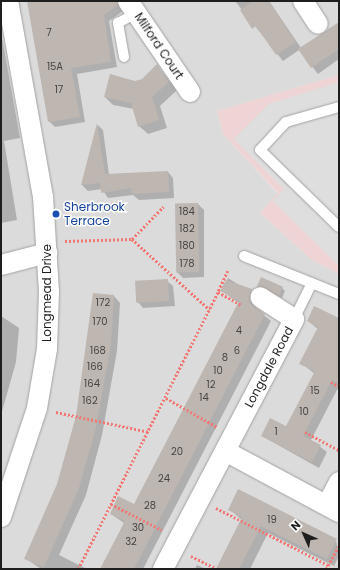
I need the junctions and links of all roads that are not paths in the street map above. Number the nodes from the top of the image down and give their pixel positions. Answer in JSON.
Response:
{"nodes":[{"id":1,"x":8,"y":1,"type":"edge"},
{"id":2,"x":303,"y":1,"type":"edge"},
{"id":3,"x":132,"y":7,"type":"edge"},
{"id":4,"x":318,"y":24,"type":"dead end"},
{"id":5,"x":124,"y":57,"type":"dead end"},
{"id":6,"x":190,"y":92,"type":"dead end"},
{"id":7,"x":339,"y":107,"type":"edge"},
{"id":8,"x":339,"y":227,"type":"edge"},
{"id":9,"x":47,"y":247,"type":"junction"},
{"id":10,"x":244,"y":256,"type":"dead end"},
{"id":11,"x":1,"y":265,"type":"edge"},
{"id":12,"x":312,"y":283,"type":"junction"},
{"id":13,"x":339,"y":294,"type":"edge"},
{"id":14,"x":260,"y":297,"type":"dead end"},
{"id":15,"x":294,"y":319,"type":"junction"},
{"id":16,"x":229,"y":444,"type":"junction"},
{"id":17,"x":339,"y":482,"type":"edge"},
{"id":18,"x":333,"y":509,"type":"edge"},
{"id":19,"x":1,"y":517,"type":"edge"},
{"id":20,"x":163,"y":569,"type":"edge"}],
"edges":[{"from":1,"to":9,"type":"street","name":"Longmead Drive"},
{"from":2,"to":4,"type":"street"},
{"from":3,"to":5,"type":"lane"},
{"from":3,"to":6,"type":"street","name":"Milford Court"},
{"from":7,"to":8,"type":"lane"},
{"from":9,"to":11,"type":"street"},
{"from":9,"to":19,"type":"street","name":"Longmead Drive"},
{"from":10,"to":12,"type":"lane"},
{"from":12,"to":13,"type":"lane"},
{"from":12,"to":15,"type":"lane"},
{"from":14,"to":15,"type":"street","name":"Longdale Road"},
{"from":15,"to":16,"type":"street","name":"Longdale Road"},
{"from":16,"to":18,"type":"street"},
{"from":16,"to":20,"type":"street","name":"Longdale Road"},
{"from":17,"to":18,"type":"street"}]}
